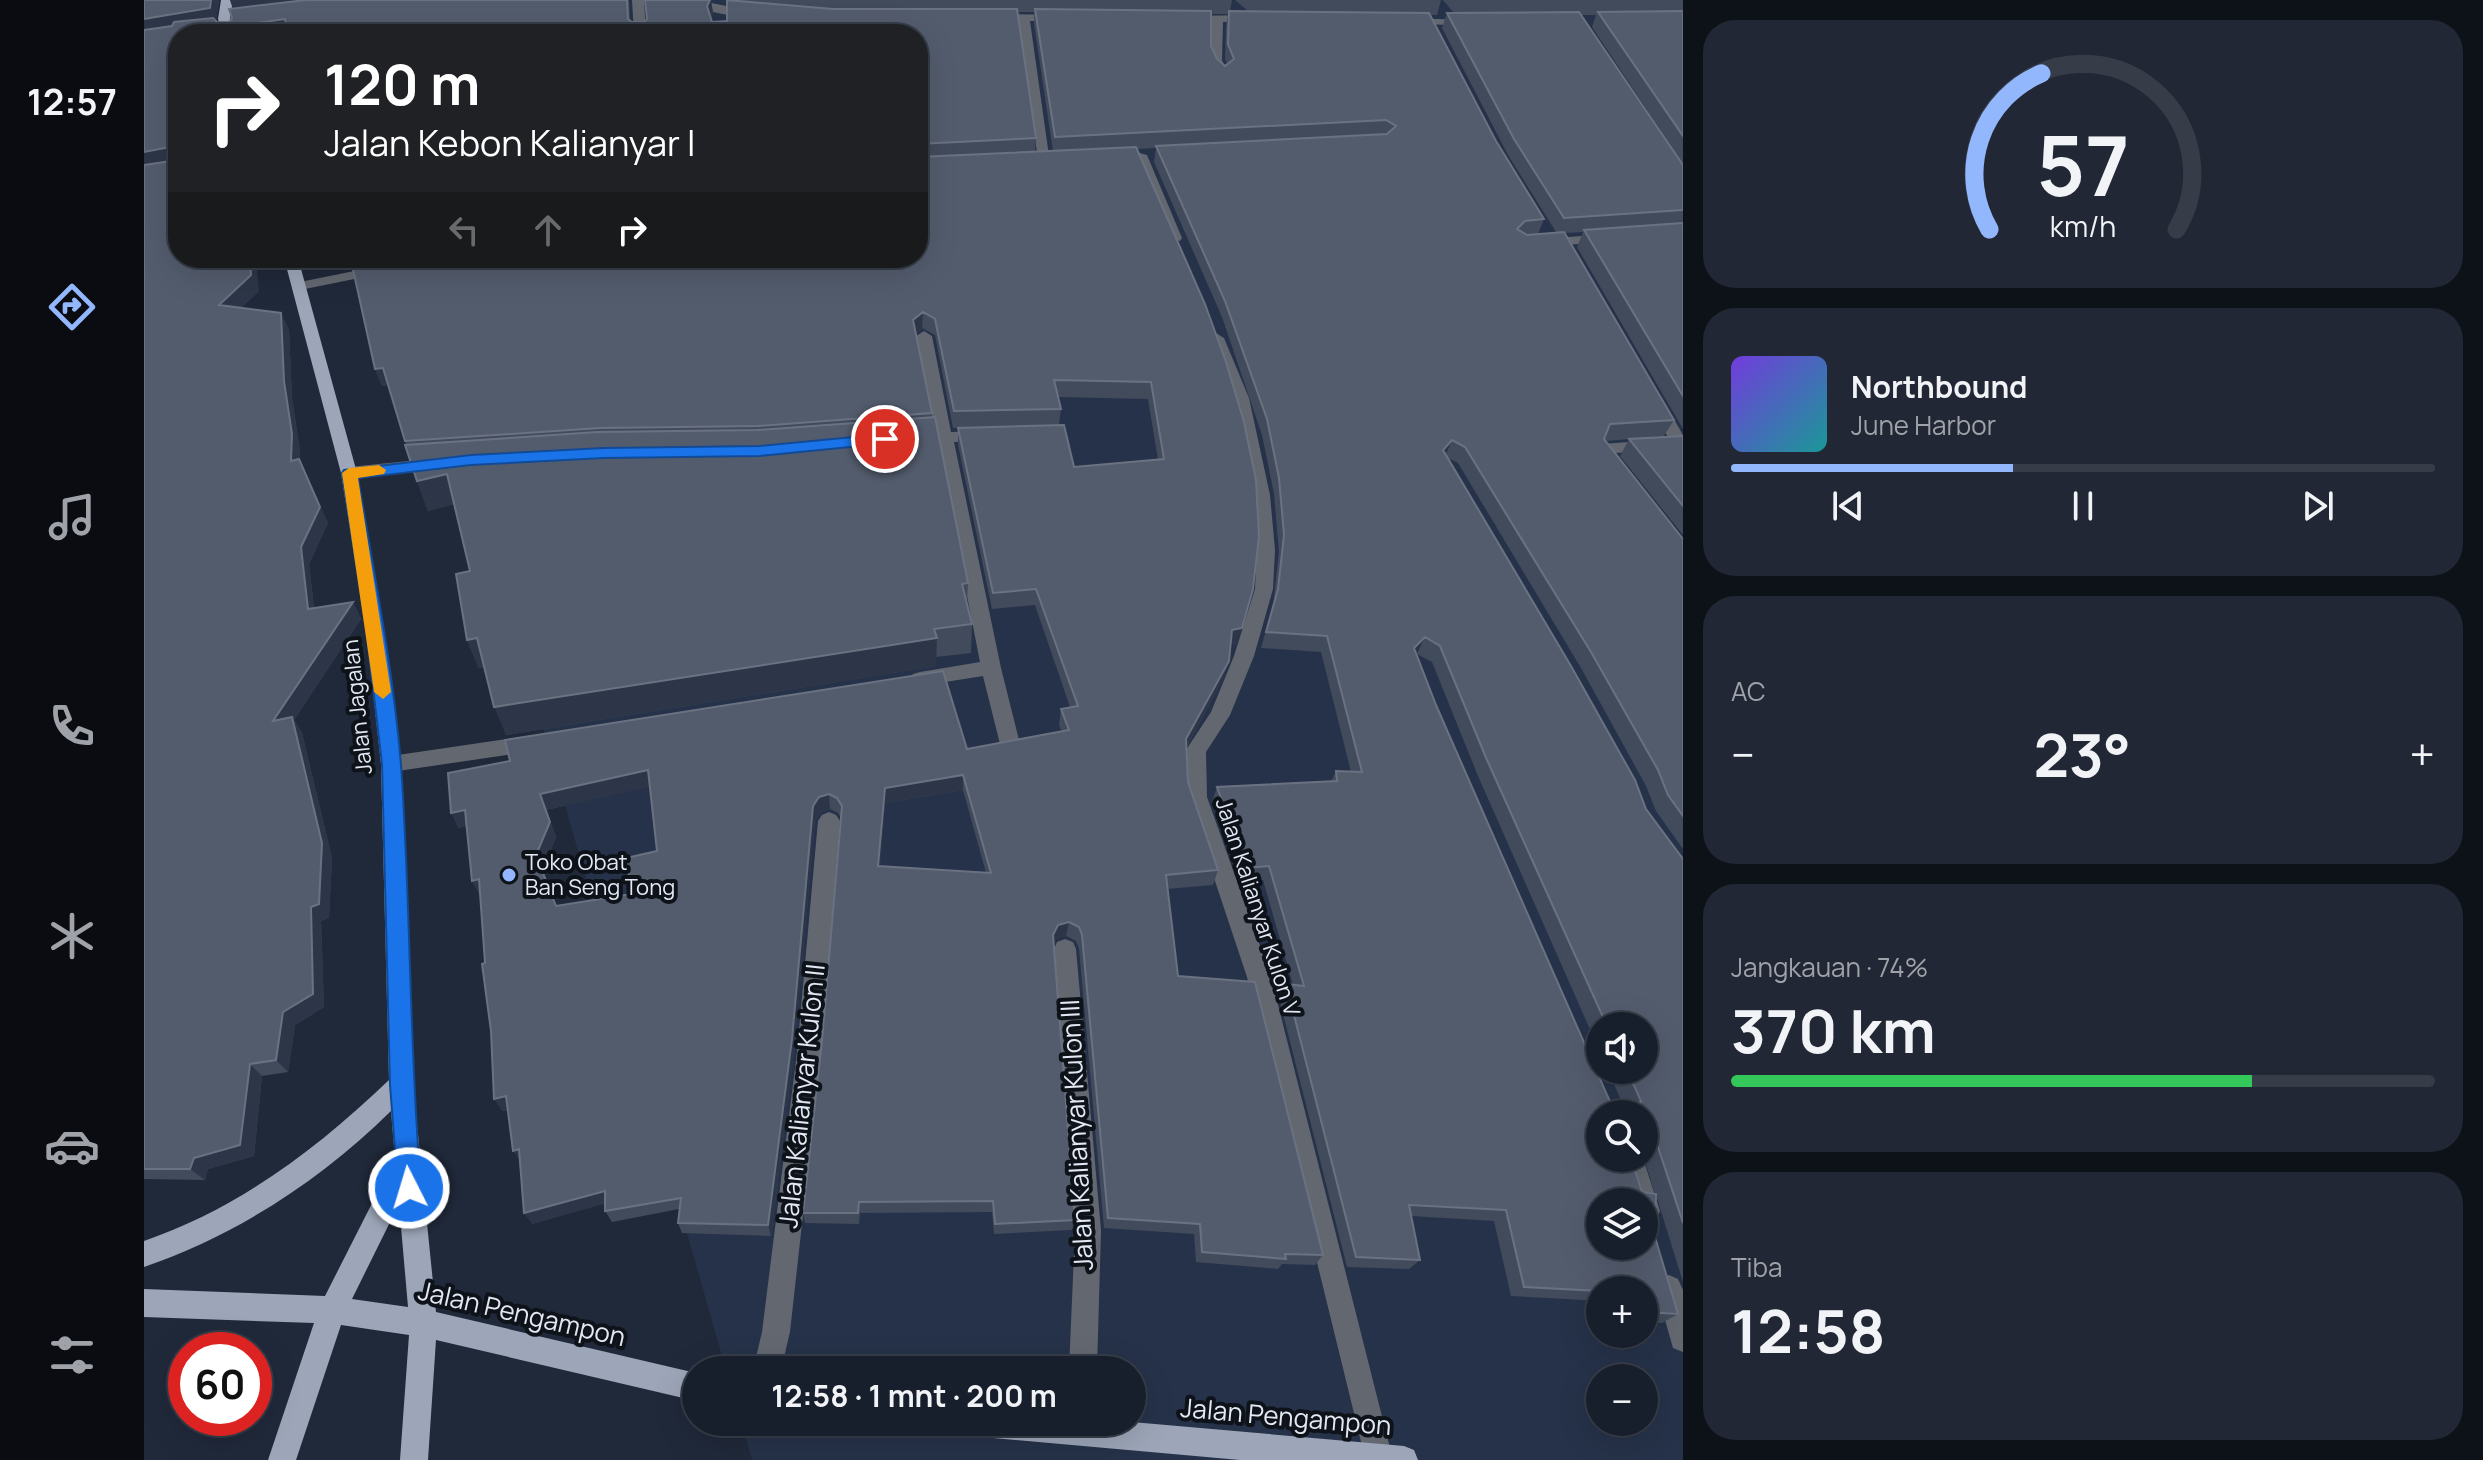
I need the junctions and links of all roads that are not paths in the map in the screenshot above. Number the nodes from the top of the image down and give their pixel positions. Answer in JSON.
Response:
{"nodes":[{"id":1,"x":227,"y":0,"type":"edge"},
{"id":2,"x":638,"y":0,"type":"edge"},
{"id":3,"x":684,"y":0,"type":"edge"},
{"id":4,"x":1235,"y":8,"type":"edge"},
{"id":5,"x":722,"y":10,"type":"edge"},
{"id":6,"x":1444,"y":11,"type":"edge"},
{"id":7,"x":982,"y":12,"type":"edge"},
{"id":8,"x":765,"y":14,"type":"edge"},
{"id":9,"x":1024,"y":18,"type":"junction"},
{"id":10,"x":1245,"y":18,"type":"junction"},
{"id":11,"x":1066,"y":19,"type":"edge"},
{"id":12,"x":1171,"y":19,"type":"edge"},
{"id":13,"x":1217,"y":19,"type":"junction"},
{"id":14,"x":1274,"y":19,"type":"edge"},
{"id":15,"x":1387,"y":20,"type":"edge"},
{"id":16,"x":1430,"y":22,"type":"junction"},
{"id":17,"x":1453,"y":23,"type":"junction"},
{"id":18,"x":1484,"y":23,"type":"edge"},
{"id":19,"x":226,"y":24,"type":"edge"},
{"id":20,"x":639,"y":24,"type":"edge"},
{"id":21,"x":1436,"y":35,"type":"edge"},
{"id":22,"x":1222,"y":74,"type":"edge"},
{"id":23,"x":1142,"y":155,"type":"edge"},
{"id":24,"x":1029,"y":161,"type":"edge"},
{"id":25,"x":1627,"y":236,"type":"edge"},
{"id":26,"x":1535,"y":243,"type":"edge"},
{"id":27,"x":1182,"y":255,"type":"edge"},
{"id":28,"x":294,"y":268,"type":"edge"},
{"id":29,"x":390,"y":268,"type":"edge"},
{"id":30,"x":300,"y":286,"type":"junction"},
{"id":31,"x":1206,"y":312,"type":"edge"},
{"id":32,"x":924,"y":336,"type":"dead end"},
{"id":33,"x":1650,"y":392,"type":"edge"},
{"id":34,"x":1002,"y":435,"type":"edge"},
{"id":35,"x":943,"y":437,"type":"junction"},
{"id":36,"x":899,"y":439,"type":"edge"},
{"id":37,"x":1682,"y":445,"type":"edge"},
{"id":38,"x":456,"y":462,"type":"edge"},
{"id":39,"x":349,"y":473,"type":"junction"},
{"id":40,"x":1624,"y":479,"type":"edge"},
{"id":41,"x":991,"y":668,"type":"junction"},
{"id":42,"x":898,"y":683,"type":"edge"},
{"id":43,"x":560,"y":739,"type":"edge"},
{"id":44,"x":1010,"y":744,"type":"edge"},
{"id":45,"x":391,"y":764,"type":"junction"},
{"id":46,"x":829,"y":821,"type":"dead end"},
{"id":47,"x":1065,"y":949,"type":"dead end"},
{"id":48,"x":401,"y":1085,"type":"junction"},
{"id":49,"x":407,"y":1161,"type":"junction"},
{"id":50,"x":144,"y":1254,"type":"edge"},
{"id":51,"x":1661,"y":1262,"type":"edge"},
{"id":52,"x":144,"y":1303,"type":"edge"},
{"id":53,"x":332,"y":1310,"type":"junction"},
{"id":54,"x":423,"y":1323,"type":"junction"},
{"id":55,"x":1683,"y":1338,"type":"edge"},
{"id":56,"x":770,"y":1356,"type":"edge"},
{"id":57,"x":1084,"y":1356,"type":"edge"},
{"id":58,"x":682,"y":1384,"type":"edge"},
{"id":59,"x":1146,"y":1435,"type":"edge"},
{"id":60,"x":1311,"y":1456,"type":"edge"},
{"id":61,"x":1392,"y":1459,"type":"edge"},
{"id":62,"x":282,"y":1460,"type":"edge"},
{"id":63,"x":414,"y":1460,"type":"edge"}],
"edges":[{"from":1,"to":19,"type":"main road"},
{"from":2,"to":20,"type":"street"},
{"from":3,"to":5,"type":"street"},
{"from":4,"to":10,"type":"street"},
{"from":5,"to":8,"type":"street"},
{"from":6,"to":17,"type":"street"},
{"from":7,"to":9,"type":"street"},
{"from":9,"to":11,"type":"street"},
{"from":9,"to":24,"type":"street"},
{"from":10,"to":13,"type":"street"},
{"from":10,"to":14,"type":"street"},
{"from":12,"to":13,"type":"street"},
{"from":13,"to":22,"type":"street"},
{"from":15,"to":16,"type":"street"},
{"from":16,"to":17,"type":"street"},
{"from":16,"to":21,"type":"street"},
{"from":17,"to":18,"type":"street"},
{"from":23,"to":27,"type":"street"},
{"from":25,"to":26,"type":"street"},
{"from":28,"to":30,"type":"main road","name":"Jalan Jagalan"},
{"from":29,"to":30,"type":"street"},
{"from":30,"to":39,"type":"main road","name":"Jalan Jagalan"},
{"from":31,"to":61,"type":"street","name":"Jalan Kalianyar Kulon V"},
{"from":32,"to":35,"type":"street"},
{"from":33,"to":37,"type":"street"},
{"from":34,"to":35,"type":"street"},
{"from":35,"to":36,"type":"street"},
{"from":35,"to":41,"type":"street"},
{"from":37,"to":40,"type":"street"},
{"from":38,"to":39,"type":"street"},
{"from":39,"to":45,"type":"main road","name":"Jalan Jagalan"},
{"from":41,"to":42,"type":"street"},
{"from":41,"to":44,"type":"street"},
{"from":43,"to":45,"type":"street"},
{"from":45,"to":48,"type":"main road","name":"Jalan Jagalan"},
{"from":46,"to":56,"type":"street","name":"Jalan Kalianyar Kulon II"},
{"from":47,"to":57,"type":"street","name":"Jalan Kalianyar Kulon III"},
{"from":48,"to":49,"type":"main road","name":"Jalan Jagalan"},
{"from":48,"to":50,"type":"main road"},
{"from":49,"to":53,"type":"main road"},
{"from":49,"to":54,"type":"main road","name":"Jalan Jagalan"},
{"from":51,"to":55,"type":"street"},
{"from":52,"to":53,"type":"main road","name":"Jalan Pengampon"},
{"from":53,"to":54,"type":"main road","name":"Jalan Pengampon"},
{"from":53,"to":62,"type":"main road"},
{"from":54,"to":58,"type":"main road","name":"Jalan Pengampon"},
{"from":54,"to":63,"type":"main road","name":"Jalan Jagalan"},
{"from":59,"to":60,"type":"main road","name":"Jalan Pengampon"},
{"from":60,"to":61,"type":"main road","name":"Jalan Pengampon"}]}
